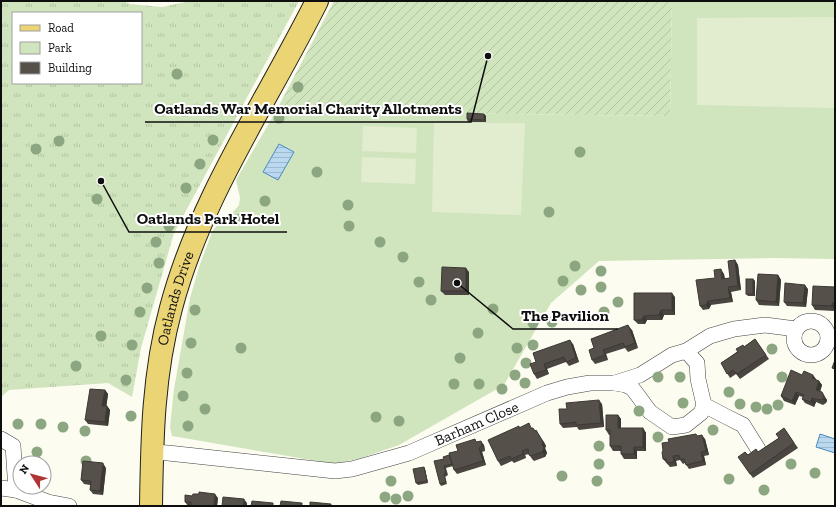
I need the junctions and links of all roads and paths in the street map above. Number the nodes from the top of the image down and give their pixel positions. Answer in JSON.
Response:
{"nodes":[{"id":1,"x":317,"y":1,"type":"edge"},
{"id":2,"x":796,"y":328,"type":"dead end"},
{"id":3,"x":686,"y":352,"type":"junction"},
{"id":4,"x":615,"y":383,"type":"junction"},
{"id":5,"x":704,"y":405,"type":"junction"},
{"id":6,"x":1,"y":439,"type":"edge"},
{"id":7,"x":758,"y":449,"type":"edge"},
{"id":8,"x":152,"y":452,"type":"junction"},
{"id":9,"x":14,"y":455,"type":"edge"},
{"id":10,"x":1,"y":488,"type":"edge"},
{"id":11,"x":12,"y":489,"type":"edge"},
{"id":12,"x":27,"y":495,"type":"edge"},
{"id":13,"x":48,"y":504,"type":"edge"},
{"id":14,"x":69,"y":506,"type":"edge"},
{"id":15,"x":151,"y":506,"type":"edge"}],
"edges":[{"from":1,"to":8,"type":"main road","name":"Oatlands Drive"},
{"from":2,"to":3,"type":"street"},
{"from":3,"to":4,"type":"street"},
{"from":3,"to":5,"type":"street"},
{"from":4,"to":5,"type":"street","name":"Barham Close"},
{"from":4,"to":8,"type":"street","name":"Barham Close"},
{"from":5,"to":7,"type":"street"},
{"from":6,"to":9,"type":"street"},
{"from":8,"to":15,"type":"main road","name":"Oatlands Drive"},
{"from":10,"to":11,"type":"street"},
{"from":12,"to":13,"type":"street"},
{"from":13,"to":14,"type":"street"}]}
